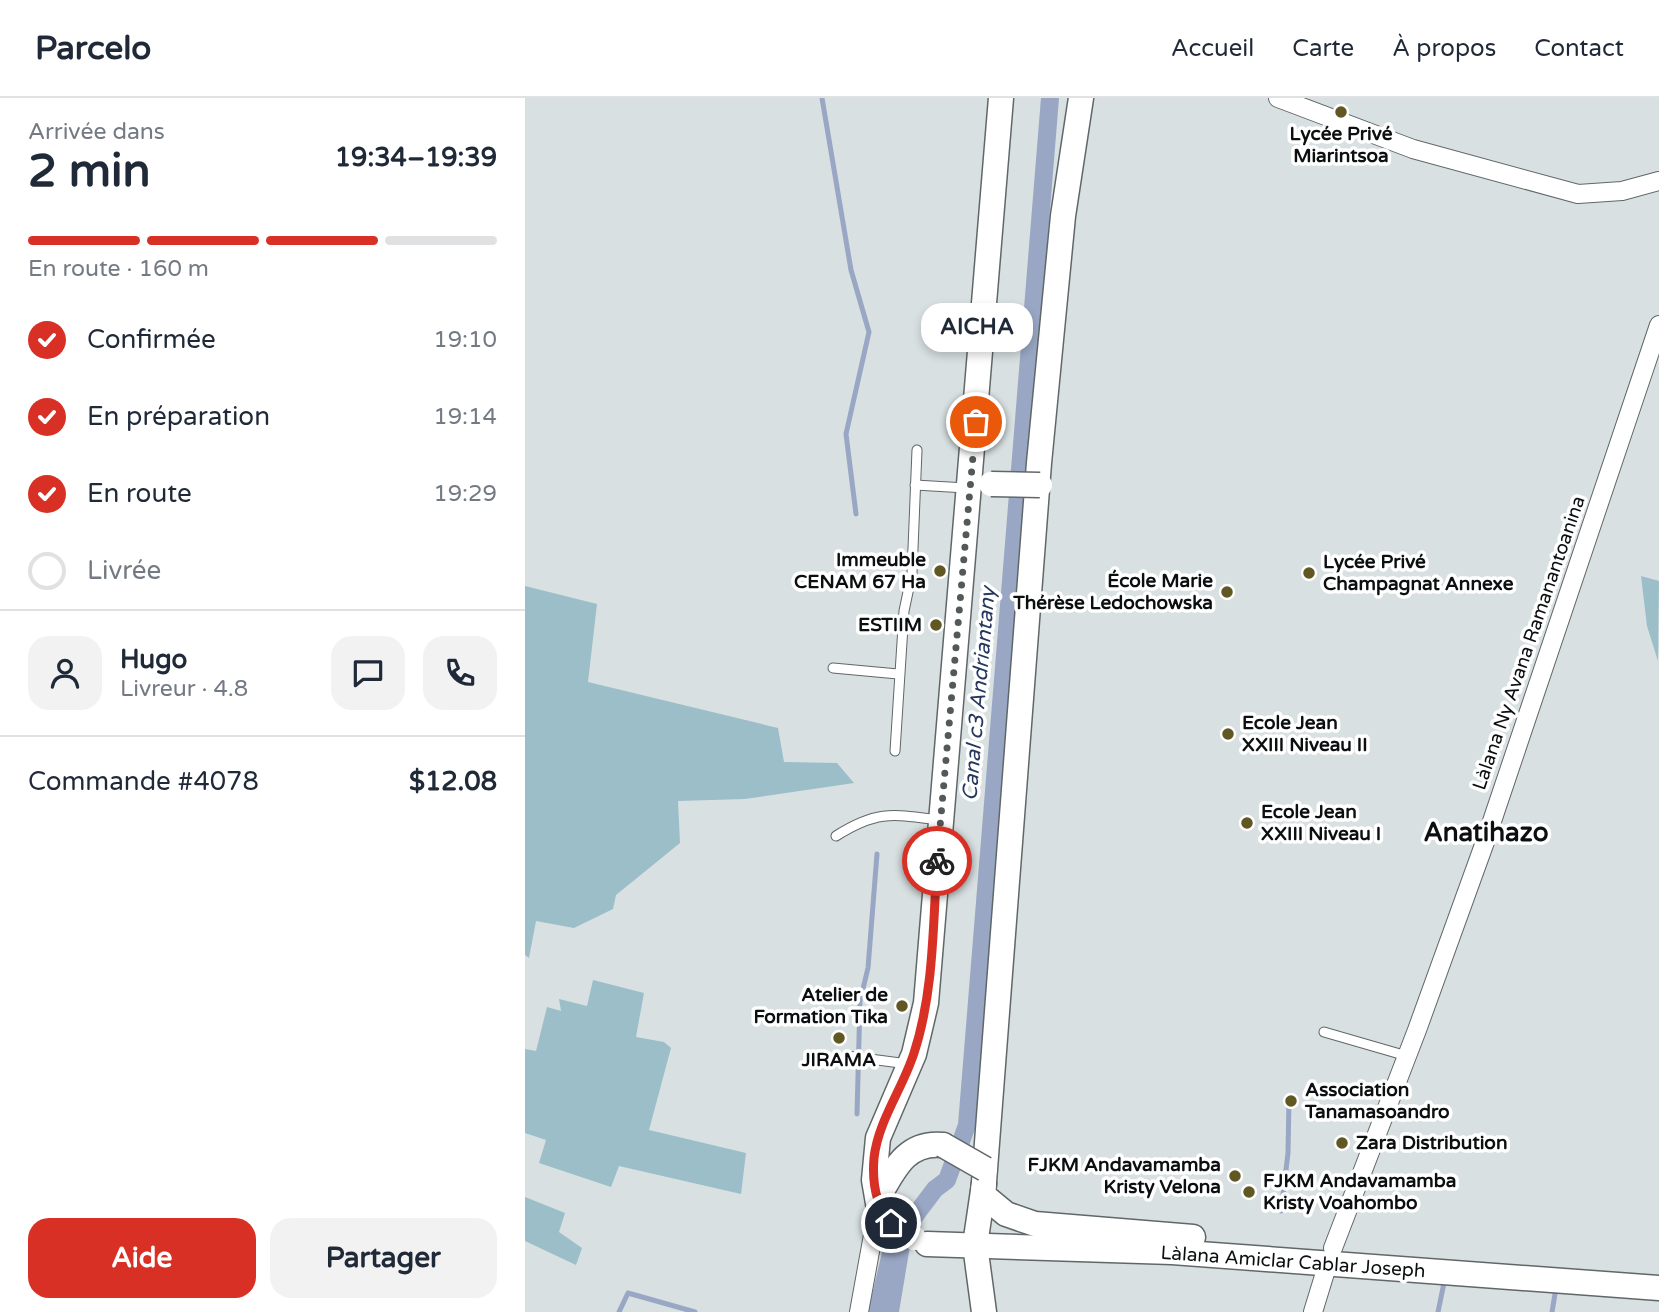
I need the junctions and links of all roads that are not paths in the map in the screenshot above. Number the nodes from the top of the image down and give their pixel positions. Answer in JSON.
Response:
{"nodes":[{"id":1,"x":1001,"y":98,"type":"edge"},
{"id":2,"x":1081,"y":98,"type":"edge"},
{"id":3,"x":1278,"y":98,"type":"edge"},
{"id":4,"x":1659,"y":181,"type":"edge"},
{"id":5,"x":1659,"y":325,"type":"edge"},
{"id":6,"x":917,"y":450,"type":"dead end"},
{"id":7,"x":915,"y":485,"type":"junction"},
{"id":8,"x":1038,"y":496,"type":"junction"},
{"id":9,"x":970,"y":501,"type":"junction"},
{"id":10,"x":833,"y":668,"type":"dead end"},
{"id":11,"x":898,"y":674,"type":"junction"},
{"id":12,"x":895,"y":751,"type":"dead end"},
{"id":13,"x":941,"y":820,"type":"junction"},
{"id":14,"x":836,"y":836,"type":"dead end"},
{"id":15,"x":1324,"y":1032,"type":"dead end"},
{"id":16,"x":1400,"y":1054,"type":"dead end"},
{"id":17,"x":847,"y":1056,"type":"dead end"},
{"id":18,"x":908,"y":1064,"type":"dead end"},
{"id":19,"x":983,"y":1195,"type":"junction"},
{"id":20,"x":879,"y":1203,"type":"junction"},
{"id":21,"x":920,"y":1241,"type":"junction"},
{"id":22,"x":975,"y":1245,"type":"junction"},
{"id":23,"x":1331,"y":1256,"type":"junction"},
{"id":24,"x":1659,"y":1272,"type":"edge"},
{"id":25,"x":1659,"y":1288,"type":"edge"},
{"id":26,"x":859,"y":1312,"type":"edge"},
{"id":27,"x":971,"y":1312,"type":"edge"},
{"id":28,"x":984,"y":1312,"type":"edge"},
{"id":29,"x":1313,"y":1312,"type":"edge"}],
"edges":[{"from":1,"to":9,"type":"main road"},
{"from":2,"to":8,"type":"main road"},
{"from":3,"to":4,"type":"street"},
{"from":5,"to":23,"type":"street","name":"Làlana Ny Avana Ramanantoanina"},
{"from":6,"to":7,"type":"lane"},
{"from":7,"to":9,"type":"lane"},
{"from":7,"to":11,"type":"lane"},
{"from":8,"to":9,"type":"main road","bridge":true},
{"from":8,"to":19,"type":"main road"},
{"from":9,"to":13,"type":"main road"},
{"from":10,"to":11,"type":"lane"},
{"from":11,"to":12,"type":"lane"},
{"from":13,"to":14,"type":"lane"},
{"from":13,"to":20,"type":"main road"},
{"from":15,"to":16,"type":"lane"},
{"from":17,"to":18,"type":"lane"},
{"from":19,"to":20,"type":"main road","bridge":true},
{"from":19,"to":22,"type":"main road"},
{"from":19,"to":23,"type":"main road","name":"Làlana Amiclar Cablar Joseph"},
{"from":20,"to":21,"type":"main road","bridge":true},
{"from":20,"to":26,"type":"street"},
{"from":21,"to":22,"type":"main road","name":"Làlana Amiclar Cablar Joseph"},
{"from":21,"to":27,"type":"main road"},
{"from":22,"to":23,"type":"main road","name":"Làlana Amiclar Cablar Joseph"},
{"from":22,"to":28,"type":"main road"},
{"from":23,"to":24,"type":"main road","name":"Làlana Amiclar Cablar Joseph"},
{"from":23,"to":25,"type":"main road","name":"Làlana Amiclar Cablar Joseph"},
{"from":23,"to":29,"type":"street","name":"Làlana Ny Avana Ramanantoanina"}]}
